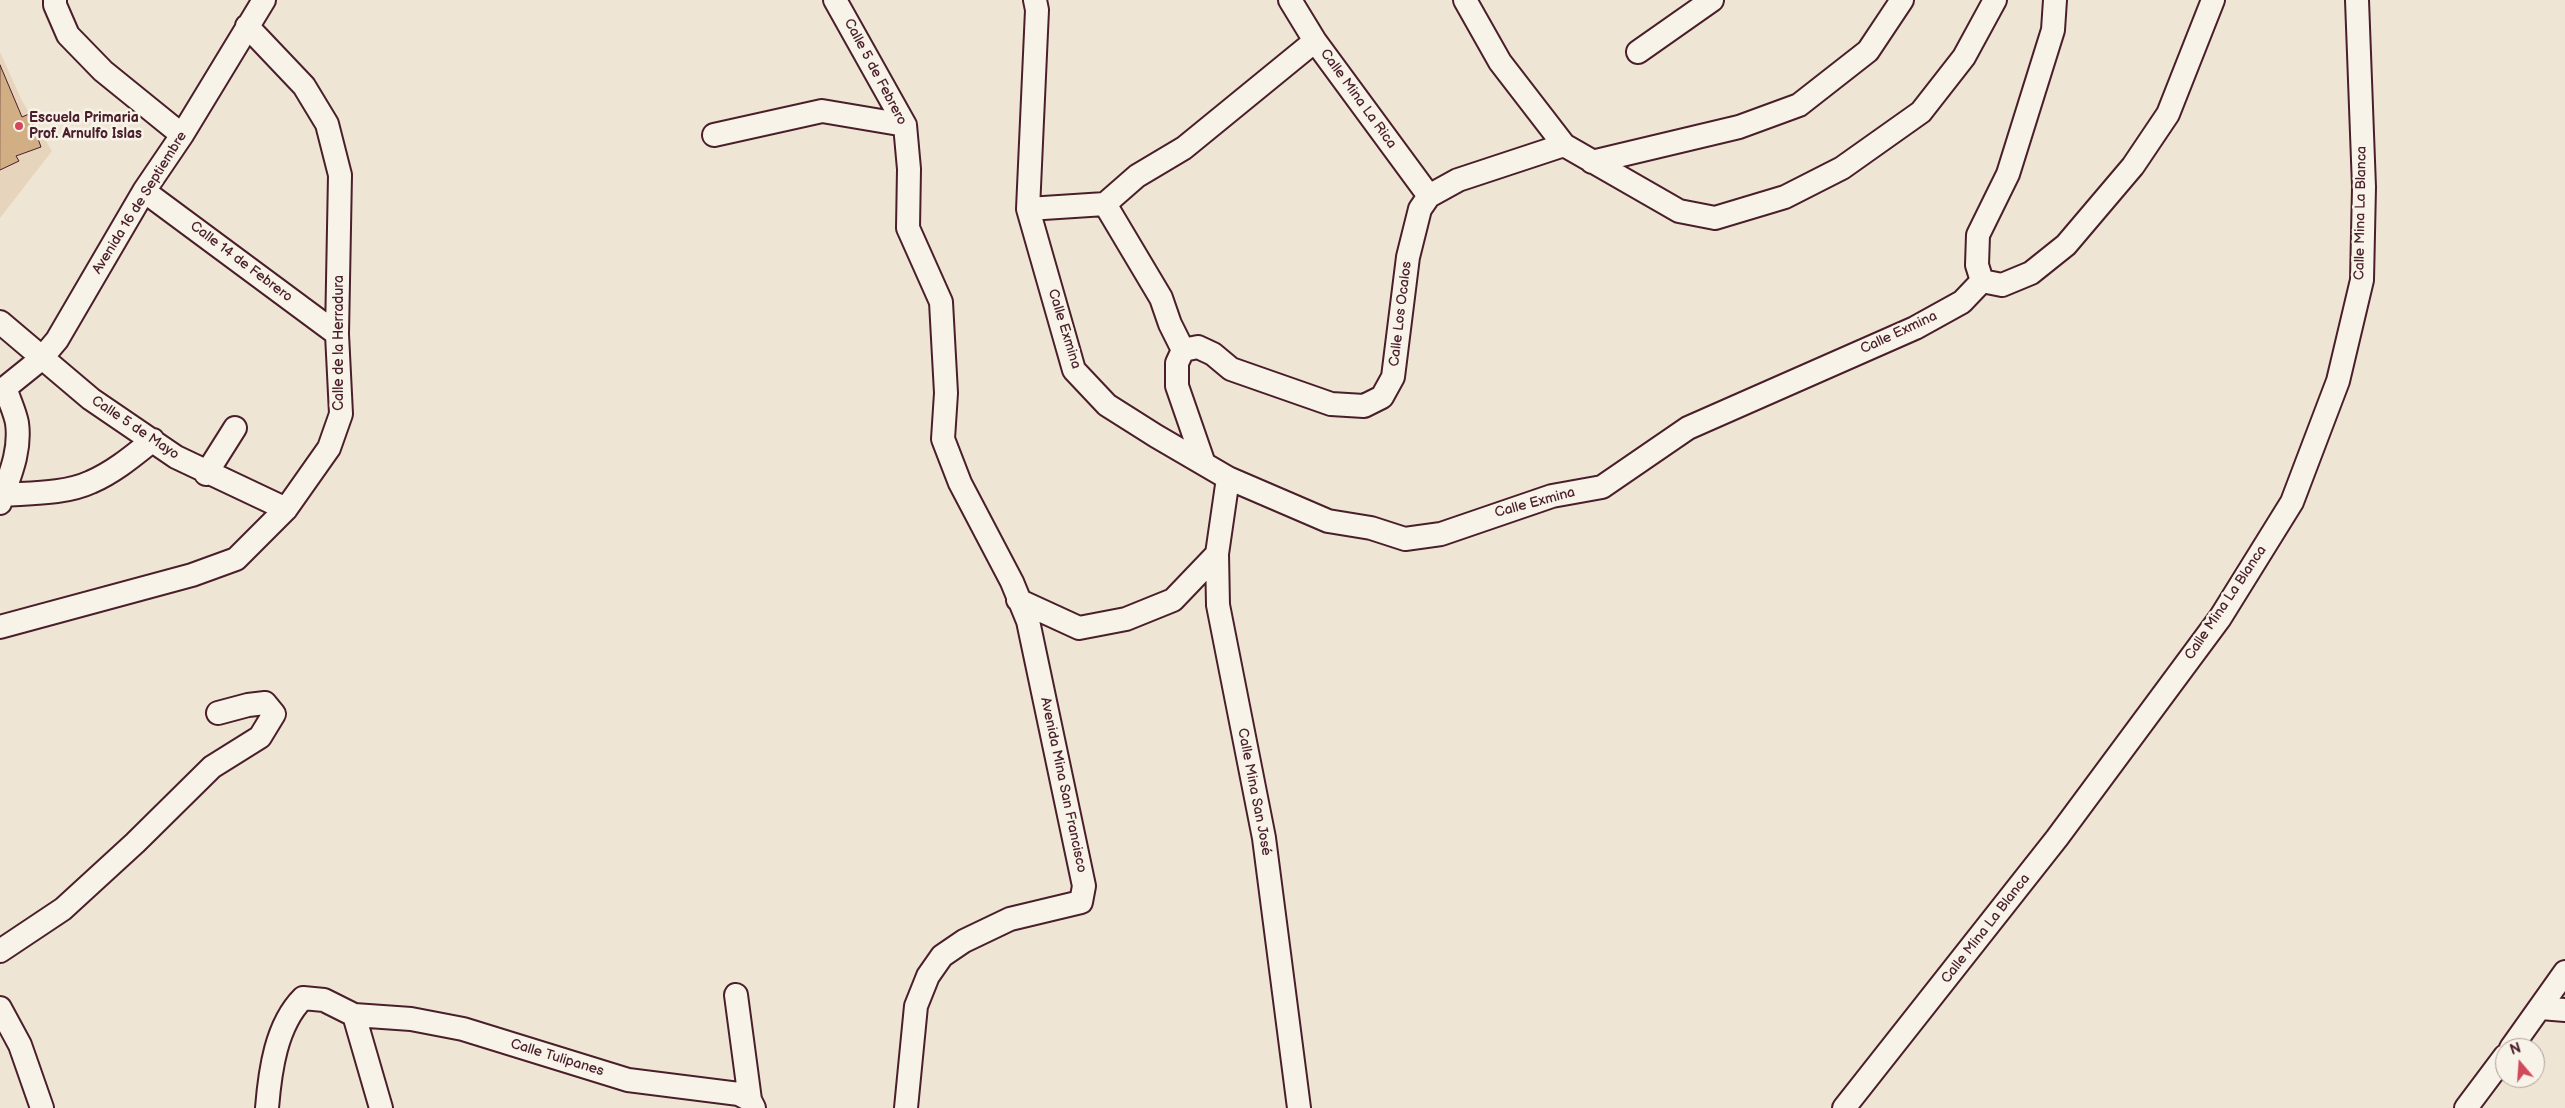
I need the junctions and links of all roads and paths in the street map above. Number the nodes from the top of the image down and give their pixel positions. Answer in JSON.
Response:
{"nodes":[{"id":1,"x":55,"y":0,"type":"edge"},
{"id":2,"x":264,"y":0,"type":"edge"},
{"id":3,"x":835,"y":0,"type":"edge"},
{"id":4,"x":1035,"y":0,"type":"edge"},
{"id":5,"x":1290,"y":0,"type":"edge"},
{"id":6,"x":1464,"y":0,"type":"edge"},
{"id":7,"x":1712,"y":0,"type":"edge"},
{"id":8,"x":1902,"y":0,"type":"edge"},
{"id":9,"x":1995,"y":0,"type":"edge"},
{"id":10,"x":2055,"y":0,"type":"edge"},
{"id":11,"x":2213,"y":0,"type":"edge"},
{"id":12,"x":2357,"y":0,"type":"edge"},
{"id":13,"x":247,"y":26,"type":"junction"},
{"id":14,"x":1315,"y":41,"type":"junction"},
{"id":15,"x":1638,"y":52,"type":"dead end"},
{"id":16,"x":905,"y":125,"type":"junction"},
{"id":17,"x":182,"y":135,"type":"junction"},
{"id":18,"x":714,"y":135,"type":"dead end"},
{"id":19,"x":1564,"y":145,"type":"junction"},
{"id":20,"x":1592,"y":162,"type":"junction"},
{"id":21,"x":144,"y":191,"type":"junction"},
{"id":22,"x":1429,"y":196,"type":"junction"},
{"id":23,"x":1105,"y":204,"type":"junction"},
{"id":24,"x":1028,"y":209,"type":"junction"},
{"id":25,"x":1982,"y":282,"type":"junction"},
{"id":26,"x":0,"y":322,"type":"edge"},
{"id":27,"x":337,"y":334,"type":"junction"},
{"id":28,"x":1183,"y":350,"type":"junction"},
{"id":29,"x":40,"y":359,"type":"junction"},
{"id":30,"x":3,"y":391,"type":"edge"},
{"id":31,"x":235,"y":428,"type":"dead end"},
{"id":32,"x":944,"y":439,"type":"joint"},
{"id":33,"x":153,"y":440,"type":"junction"},
{"id":34,"x":1203,"y":461,"type":"junction"},
{"id":35,"x":206,"y":474,"type":"junction"},
{"id":36,"x":1228,"y":478,"type":"junction"},
{"id":37,"x":1,"y":499,"type":"edge"},
{"id":38,"x":286,"y":509,"type":"junction"},
{"id":39,"x":1217,"y":554,"type":"junction"},
{"id":40,"x":1018,"y":600,"type":"junction"},
{"id":41,"x":0,"y":627,"type":"edge"},
{"id":42,"x":218,"y":714,"type":"dead end"},
{"id":43,"x":0,"y":951,"type":"edge"},
{"id":44,"x":2565,"y":972,"type":"edge"},
{"id":45,"x":736,"y":995,"type":"dead end"},
{"id":46,"x":0,"y":1008,"type":"edge"},
{"id":47,"x":2541,"y":1008,"type":"junction"},
{"id":48,"x":2565,"y":1010,"type":"edge"},
{"id":49,"x":354,"y":1015,"type":"junction"},
{"id":50,"x":2518,"y":1038,"type":"edge"},
{"id":51,"x":2495,"y":1069,"type":"edge"},
{"id":52,"x":752,"y":1104,"type":"edge"},
{"id":53,"x":42,"y":1108,"type":"edge"},
{"id":54,"x":266,"y":1108,"type":"edge"},
{"id":55,"x":381,"y":1108,"type":"edge"},
{"id":56,"x":906,"y":1108,"type":"edge"},
{"id":57,"x":1299,"y":1108,"type":"edge"},
{"id":58,"x":1844,"y":1108,"type":"edge"},
{"id":59,"x":2466,"y":1108,"type":"edge"}],
"edges":[{"from":1,"to":17,"type":"street"},
{"from":2,"to":13,"type":"street","name":"Avenida 16 de Septiembre"},
{"from":3,"to":16,"type":"street","name":"Calle 5 de Febrero"},
{"from":4,"to":24,"type":"street","name":"Calle Exmina"},
{"from":5,"to":14,"type":"street","name":"Calle Mina La Rica"},
{"from":6,"to":19,"type":"street"},
{"from":7,"to":15,"type":"street"},
{"from":8,"to":20,"type":"street"},
{"from":9,"to":20,"type":"street"},
{"from":10,"to":25,"type":"street"},
{"from":11,"to":25,"type":"street"},
{"from":12,"to":58,"type":"street","name":"Calle Mina La Blanca"},
{"from":13,"to":17,"type":"street","name":"Avenida 16 de Septiembre"},
{"from":13,"to":27,"type":"street","name":"Calle de la Herradura"},
{"from":14,"to":22,"type":"street","name":"Calle Mina La Rica"},
{"from":14,"to":23,"type":"street"},
{"from":16,"to":18,"type":"street"},
{"from":16,"to":32,"type":"street","name":"Calle 5 de Febrero"},
{"from":17,"to":21,"type":"street","name":"Avenida 16 de Septiembre"},
{"from":19,"to":20,"type":"street"},
{"from":19,"to":22,"type":"street"},
{"from":21,"to":27,"type":"street","name":"Calle 14 de Febrero"},
{"from":21,"to":29,"type":"street","name":"Avenida 16 de Septiembre"},
{"from":22,"to":28,"type":"street","name":"Calle Los Ocalos"},
{"from":23,"to":24,"type":"street"},
{"from":23,"to":28,"type":"street"},
{"from":24,"to":34,"type":"street","name":"Calle Exmina"},
{"from":25,"to":36,"type":"street","name":"Calle Exmina"},
{"from":26,"to":29,"type":"street","name":"Calle 5 de Mayo"},
{"from":27,"to":38,"type":"street","name":"Calle de la Herradura"},
{"from":28,"to":34,"type":"street"},
{"from":29,"to":30,"type":"street","name":"Avenida 16 de Septiembre"},
{"from":29,"to":33,"type":"street","name":"Calle 5 de Mayo"},
{"from":30,"to":37,"type":"street"},
{"from":31,"to":35,"type":"street"},
{"from":32,"to":40,"type":"street","name":"Avenida Mina San Francisco"},
{"from":33,"to":35,"type":"street","name":"Calle 5 de Mayo"},
{"from":33,"to":37,"type":"street"},
{"from":34,"to":36,"type":"street","name":"Calle Exmina"},
{"from":35,"to":38,"type":"street","name":"Calle 5 de Mayo"},
{"from":36,"to":39,"type":"street","name":"Calle Mina San José"},
{"from":38,"to":41,"type":"street","name":"Calle de la Herradura"},
{"from":39,"to":40,"type":"street"},
{"from":39,"to":57,"type":"street","name":"Calle Mina San José"},
{"from":40,"to":56,"type":"street","name":"Avenida Mina San Francisco"},
{"from":42,"to":43,"type":"street"},
{"from":44,"to":47,"type":"street"},
{"from":45,"to":52,"type":"street"},
{"from":46,"to":53,"type":"street"},
{"from":47,"to":48,"type":"street"},
{"from":47,"to":50,"type":"street"},
{"from":49,"to":52,"type":"street","name":"Calle Tulipanes"},
{"from":49,"to":54,"type":"street"},
{"from":49,"to":55,"type":"street"},
{"from":51,"to":59,"type":"street"}]}
